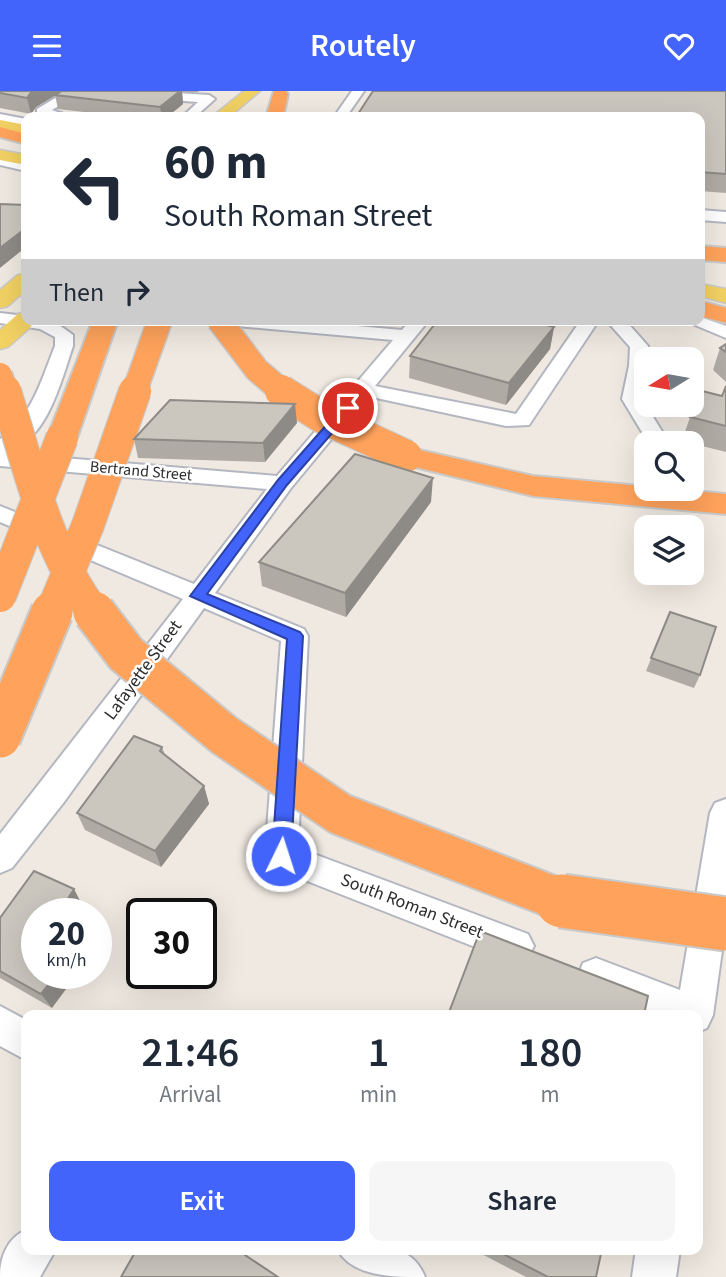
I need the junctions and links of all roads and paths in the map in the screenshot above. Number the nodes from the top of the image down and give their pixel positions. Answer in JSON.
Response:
{"nodes":[{"id":1,"x":253,"y":91,"type":"edge"},
{"id":2,"x":358,"y":91,"type":"edge"},
{"id":3,"x":102,"y":93,"type":"edge"},
{"id":4,"x":282,"y":93,"type":"edge"},
{"id":5,"x":129,"y":94,"type":"edge"},
{"id":6,"x":195,"y":111,"type":"edge"},
{"id":7,"x":41,"y":112,"type":"edge"},
{"id":8,"x":227,"y":112,"type":"edge"},
{"id":9,"x":270,"y":112,"type":"edge"},
{"id":10,"x":343,"y":112,"type":"edge"},
{"id":11,"x":0,"y":118,"type":"edge"},
{"id":12,"x":21,"y":122,"type":"edge"},
{"id":13,"x":0,"y":125,"type":"edge"},
{"id":14,"x":21,"y":129,"type":"edge"},
{"id":15,"x":0,"y":132,"type":"edge"},
{"id":16,"x":21,"y":138,"type":"edge"},
{"id":17,"x":0,"y":141,"type":"edge"},
{"id":18,"x":21,"y":145,"type":"edge"},
{"id":19,"x":0,"y":155,"type":"edge"},
{"id":20,"x":21,"y":159,"type":"edge"},
{"id":21,"x":0,"y":161,"type":"edge"},
{"id":22,"x":21,"y":166,"type":"edge"},
{"id":23,"x":705,"y":215,"type":"edge"},
{"id":24,"x":726,"y":217,"type":"edge"},
{"id":25,"x":705,"y":253,"type":"edge"},
{"id":26,"x":726,"y":255,"type":"edge"},
{"id":27,"x":705,"y":268,"type":"edge"},
{"id":28,"x":726,"y":272,"type":"edge"},
{"id":29,"x":705,"y":283,"type":"edge"},
{"id":30,"x":21,"y":284,"type":"edge"},
{"id":31,"x":726,"y":287,"type":"edge"},
{"id":32,"x":705,"y":292,"type":"edge"},
{"id":33,"x":726,"y":296,"type":"edge"},
{"id":34,"x":0,"y":301,"type":"edge"},
{"id":35,"x":705,"y":305,"type":"edge"},
{"id":36,"x":705,"y":307,"type":"edge"},
{"id":37,"x":726,"y":307,"type":"edge"},
{"id":38,"x":726,"y":316,"type":"edge"},
{"id":39,"x":0,"y":318,"type":"edge"},
{"id":40,"x":21,"y":320,"type":"edge"},
{"id":41,"x":21,"y":324,"type":"edge"},
{"id":42,"x":705,"y":325,"type":"edge"},
{"id":43,"x":48,"y":326,"type":"edge"},
{"id":44,"x":104,"y":326,"type":"edge"},
{"id":45,"x":158,"y":326,"type":"edge"},
{"id":46,"x":223,"y":326,"type":"edge"},
{"id":47,"x":367,"y":326,"type":"edge"},
{"id":48,"x":586,"y":326,"type":"edge"},
{"id":49,"x":621,"y":326,"type":"edge"},
{"id":50,"x":414,"y":328,"type":"edge"},
{"id":51,"x":726,"y":332,"type":"edge"},
{"id":52,"x":0,"y":342,"type":"edge"},
{"id":53,"x":0,"y":375,"type":"edge"},
{"id":54,"x":364,"y":389,"type":"junction"},
{"id":55,"x":651,"y":431,"type":"edge"},
{"id":56,"x":0,"y":449,"type":"edge"},
{"id":57,"x":0,"y":459,"type":"edge"},
{"id":58,"x":282,"y":482,"type":"junction"},
{"id":59,"x":726,"y":504,"type":"edge"},
{"id":60,"x":0,"y":513,"type":"edge"},
{"id":61,"x":0,"y":596,"type":"edge"},
{"id":62,"x":198,"y":596,"type":"junction"},
{"id":63,"x":0,"y":737,"type":"edge"},
{"id":64,"x":726,"y":813,"type":"edge"},
{"id":65,"x":0,"y":858,"type":"edge"},
{"id":66,"x":726,"y":924,"type":"edge"},
{"id":67,"x":683,"y":1010,"type":"edge"},
{"id":68,"x":695,"y":1010,"type":"edge"},
{"id":69,"x":0,"y":1025,"type":"edge"},
{"id":70,"x":21,"y":1038,"type":"edge"},
{"id":71,"x":30,"y":1255,"type":"edge"},
{"id":72,"x":368,"y":1255,"type":"edge"},
{"id":73,"x":657,"y":1255,"type":"edge"},
{"id":74,"x":13,"y":1277,"type":"edge"},
{"id":75,"x":403,"y":1277,"type":"edge"},
{"id":76,"x":654,"y":1277,"type":"edge"}],
"edges":[{"from":1,"to":8,"type":"main road"},
{"from":2,"to":10,"type":"street"},
{"from":3,"to":7,"type":"street"},
{"from":4,"to":9,"type":"highway"},
{"from":5,"to":6,"type":"street"},
{"from":11,"to":12,"type":"street"},
{"from":13,"to":14,"type":"main road"},
{"from":15,"to":16,"type":"highway"},
{"from":17,"to":18,"type":"highway"},
{"from":19,"to":20,"type":"main road"},
{"from":21,"to":22,"type":"street"},
{"from":23,"to":24,"type":"street"},
{"from":25,"to":26,"type":"highway"},
{"from":27,"to":28,"type":"main road"},
{"from":29,"to":31,"type":"main road"},
{"from":30,"to":34,"type":"main road"},
{"from":32,"to":33,"type":"main road"},
{"from":35,"to":37,"type":"main road"},
{"from":36,"to":38,"type":"highway"},
{"from":39,"to":40,"type":"street"},
{"from":41,"to":52,"type":"main road"},
{"from":42,"to":51,"type":"street"},
{"from":43,"to":56,"type":"street"},
{"from":44,"to":61,"type":"highway","bridge":true},
{"from":45,"to":63,"type":"highway","bridge":true},
{"from":46,"to":59,"type":"highway","bridge":true},
{"from":47,"to":50,"type":"street"},
{"from":48,"to":54,"type":"street"},
{"from":49,"to":55,"type":"street"},
{"from":50,"to":54,"type":"street","name":"Lafayette Street"},
{"from":53,"to":66,"type":"highway","bridge":true},
{"from":54,"to":58,"type":"street","name":"Lafayette Street"},
{"from":57,"to":58,"type":"street","name":"Bertrand Street"},
{"from":58,"to":62,"type":"street","name":"Lafayette Street"},
{"from":60,"to":62,"type":"street","name":"South Roman Street"},
{"from":62,"to":65,"type":"street","name":"Lafayette Street"},
{"from":62,"to":67,"type":"street","name":"South Roman Street"},
{"from":64,"to":68,"type":"street"},
{"from":69,"to":70,"type":"street"},
{"from":71,"to":74,"type":"street"},
{"from":72,"to":75,"type":"street"},
{"from":73,"to":76,"type":"street"}]}
